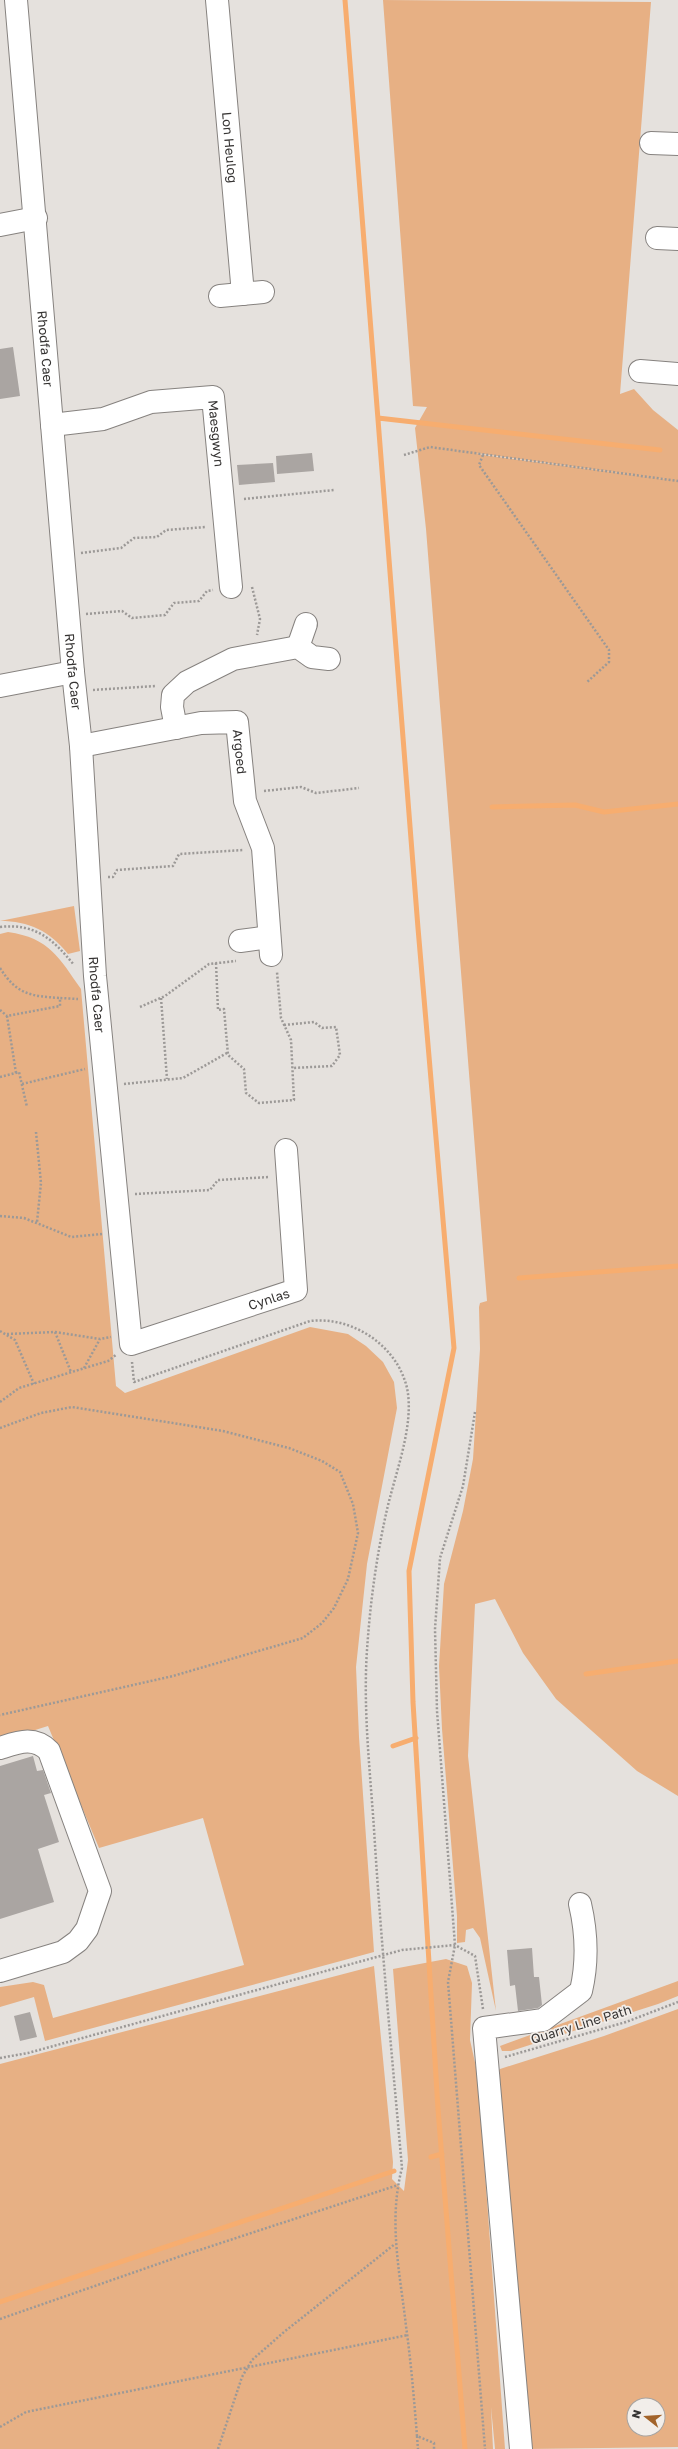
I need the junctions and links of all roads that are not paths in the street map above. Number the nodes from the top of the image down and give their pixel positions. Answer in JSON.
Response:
{"nodes":[{"id":1,"x":217,"y":0,"type":"edge"},
{"id":2,"x":21,"y":2,"type":"edge"},
{"id":3,"x":651,"y":143,"type":"dead end"},
{"id":4,"x":678,"y":144,"type":"edge"},
{"id":5,"x":36,"y":218,"type":"junction"},
{"id":6,"x":0,"y":225,"type":"edge"},
{"id":7,"x":657,"y":238,"type":"dead end"},
{"id":8,"x":678,"y":239,"type":"edge"},
{"id":9,"x":220,"y":296,"type":"dead end"},
{"id":10,"x":640,"y":371,"type":"dead end"},
{"id":11,"x":678,"y":374,"type":"edge"},
{"id":12,"x":52,"y":425,"type":"junction"},
{"id":13,"x":230,"y":587,"type":"road end"},
{"id":14,"x":306,"y":624,"type":"dead end"},
{"id":15,"x":298,"y":647,"type":"junction"},
{"id":16,"x":329,"y":659,"type":"dead end"},
{"id":17,"x":74,"y":682,"type":"junction"},
{"id":18,"x":0,"y":686,"type":"edge"},
{"id":19,"x":176,"y":728,"type":"junction"},
{"id":20,"x":81,"y":746,"type":"junction"},
{"id":21,"x":240,"y":941,"type":"road end"},
{"id":22,"x":286,"y":1150,"type":"dead end"},
{"id":23,"x":130,"y":1339,"type":"joint"},
{"id":24,"x":0,"y":1748,"type":"edge"},
{"id":25,"x":580,"y":1904,"type":"dead end"},
{"id":26,"x":0,"y":1971,"type":"edge"},
{"id":27,"x":521,"y":2449,"type":"edge"}],
"edges":[{"from":1,"to":9,"type":"street","name":"Lon Heulog"},
{"from":2,"to":5,"type":"street","name":"Rhodfa Caer"},
{"from":3,"to":4,"type":"street"},
{"from":5,"to":6,"type":"street"},
{"from":5,"to":12,"type":"street","name":"Rhodfa Caer"},
{"from":7,"to":8,"type":"street"},
{"from":10,"to":11,"type":"street"},
{"from":12,"to":13,"type":"street","name":"Maesgwyn"},
{"from":12,"to":17,"type":"street","name":"Rhodfa Caer"},
{"from":14,"to":15,"type":"street"},
{"from":15,"to":16,"type":"street"},
{"from":15,"to":19,"type":"street"},
{"from":17,"to":18,"type":"street"},
{"from":17,"to":20,"type":"street","name":"Rhodfa Caer"},
{"from":19,"to":20,"type":"street","name":"Argoed"},
{"from":19,"to":21,"type":"street","name":"Argoed"},
{"from":20,"to":23,"type":"street","name":"Rhodfa Caer"},
{"from":22,"to":23,"type":"street","name":"Cynlas"},
{"from":24,"to":26,"type":"street"},
{"from":25,"to":27,"type":"street"}]}
